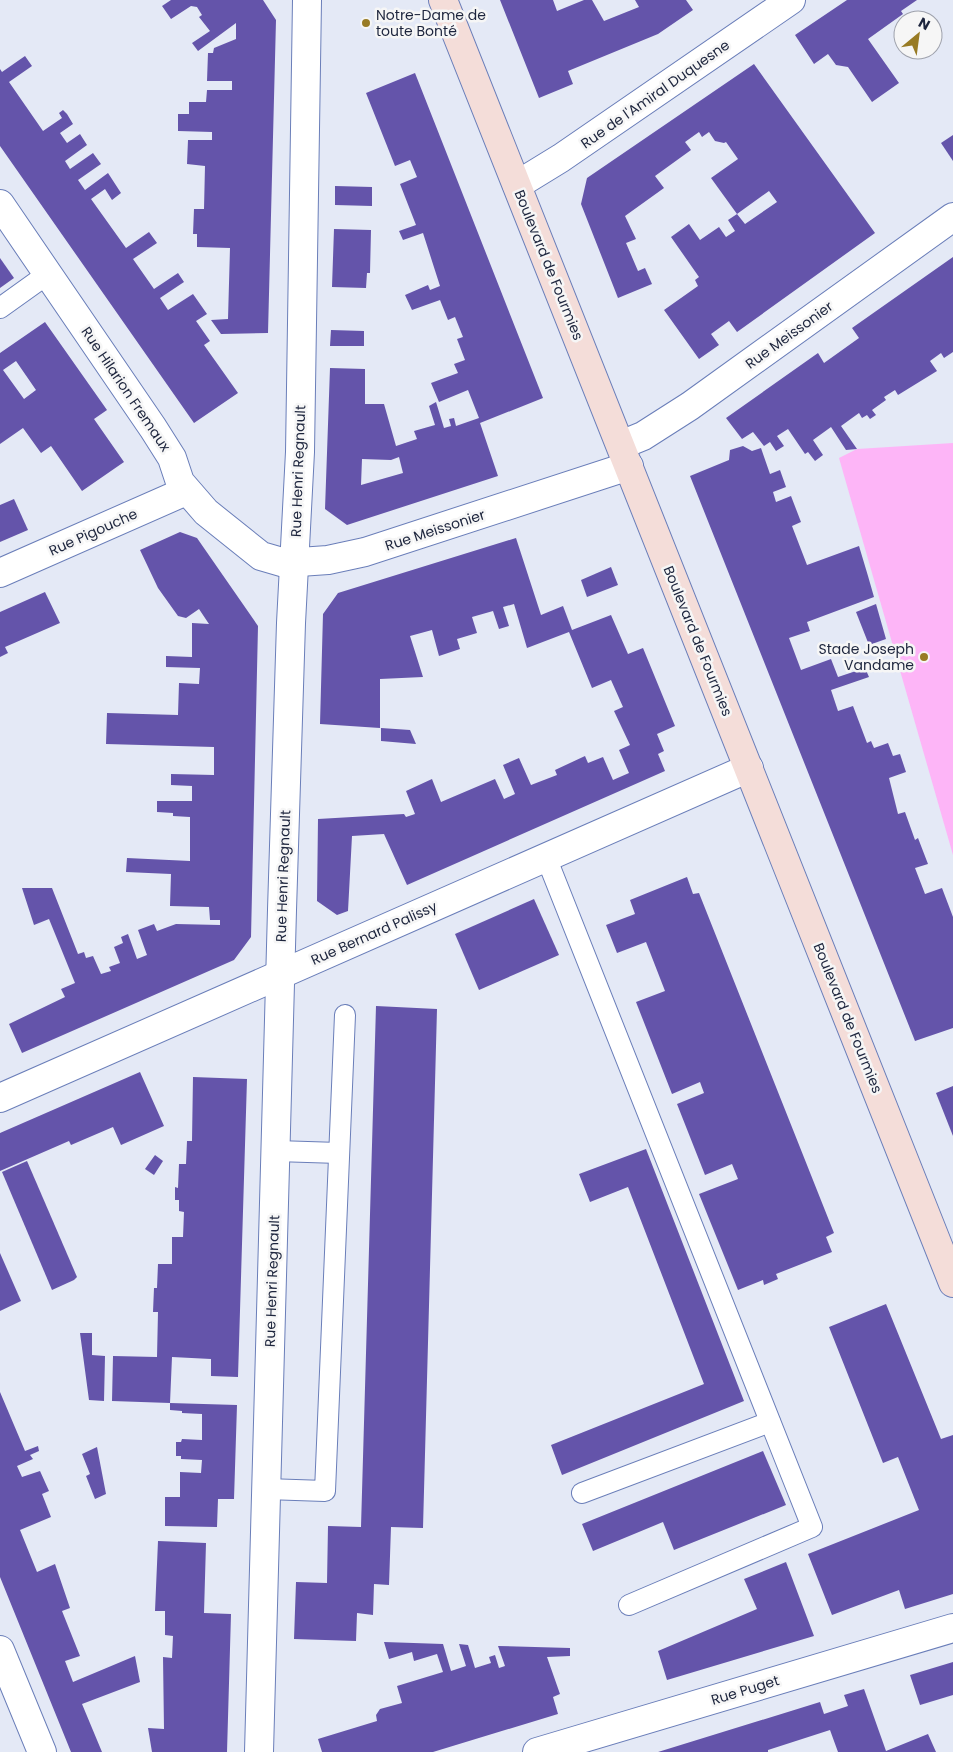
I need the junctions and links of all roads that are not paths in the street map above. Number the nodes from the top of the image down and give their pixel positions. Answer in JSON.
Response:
{"nodes":[{"id":1,"x":307,"y":0,"type":"edge"},
{"id":2,"x":443,"y":0,"type":"edge"},
{"id":3,"x":791,"y":0,"type":"edge"},
{"id":4,"x":517,"y":185,"type":"junction"},
{"id":5,"x":0,"y":204,"type":"edge"},
{"id":6,"x":953,"y":217,"type":"edge"},
{"id":7,"x":49,"y":273,"type":"junction"},
{"id":8,"x":0,"y":308,"type":"edge"},
{"id":9,"x":625,"y":456,"type":"junction"},
{"id":10,"x":186,"y":491,"type":"junction"},
{"id":11,"x":294,"y":563,"type":"junction"},
{"id":12,"x":0,"y":573,"type":"edge"},
{"id":13,"x":749,"y":768,"type":"junction"},
{"id":14,"x":546,"y":858,"type":"junction"},
{"id":15,"x":280,"y":974,"type":"junction"},
{"id":16,"x":345,"y":1016,"type":"dead end"},
{"id":17,"x":0,"y":1098,"type":"edge"},
{"id":18,"x":276,"y":1151,"type":"junction"},
{"id":19,"x":340,"y":1152,"type":"junction"},
{"id":20,"x":953,"y":1283,"type":"edge"},
{"id":21,"x":770,"y":1422,"type":"junction"},
{"id":22,"x":266,"y":1489,"type":"junction"},
{"id":23,"x":582,"y":1493,"type":"dead end"},
{"id":24,"x":629,"y":1605,"type":"dead end"},
{"id":25,"x":953,"y":1628,"type":"edge"},
{"id":26,"x":0,"y":1650,"type":"edge"},
{"id":27,"x":42,"y":1752,"type":"edge"},
{"id":28,"x":259,"y":1752,"type":"edge"},
{"id":29,"x":536,"y":1752,"type":"edge"}],
"edges":[{"from":1,"to":11,"type":"street","name":"Rue Henri Regnault"},
{"from":2,"to":4,"type":"street","name":"Boulevard de Fourmies"},
{"from":3,"to":4,"type":"street","name":"Rue de l'Amiral Duquesne"},
{"from":4,"to":9,"type":"street","name":"Boulevard de Fourmies"},
{"from":5,"to":7,"type":"street","name":"Rue Hilarion Fremaux"},
{"from":6,"to":9,"type":"street","name":"Rue Meissonier"},
{"from":7,"to":8,"type":"lane"},
{"from":7,"to":10,"type":"street","name":"Rue Hilarion Fremaux"},
{"from":9,"to":11,"type":"street","name":"Rue Meissonier"},
{"from":9,"to":13,"type":"street","name":"Boulevard de Fourmies"},
{"from":10,"to":11,"type":"street","name":"Rue Hilarion Fremaux"},
{"from":10,"to":12,"type":"street","name":"Rue Pigouche"},
{"from":11,"to":15,"type":"street","name":"Rue Henri Regnault"},
{"from":13,"to":14,"type":"street","name":"Rue Bernard Palissy"},
{"from":13,"to":20,"type":"street","name":"Boulevard de Fourmies"},
{"from":14,"to":15,"type":"street","name":"Rue Bernard Palissy"},
{"from":14,"to":21,"type":"lane"},
{"from":15,"to":17,"type":"street","name":"Rue Bernard Palissy"},
{"from":15,"to":18,"type":"street","name":"Rue Henri Regnault"},
{"from":16,"to":19,"type":"lane"},
{"from":18,"to":19,"type":"lane"},
{"from":18,"to":22,"type":"street","name":"Rue Henri Regnault"},
{"from":19,"to":22,"type":"lane"},
{"from":21,"to":23,"type":"lane"},
{"from":21,"to":24,"type":"lane"},
{"from":22,"to":28,"type":"street","name":"Rue Henri Regnault"},
{"from":25,"to":29,"type":"street","name":"Rue Puget"},
{"from":26,"to":27,"type":"street"}]}
